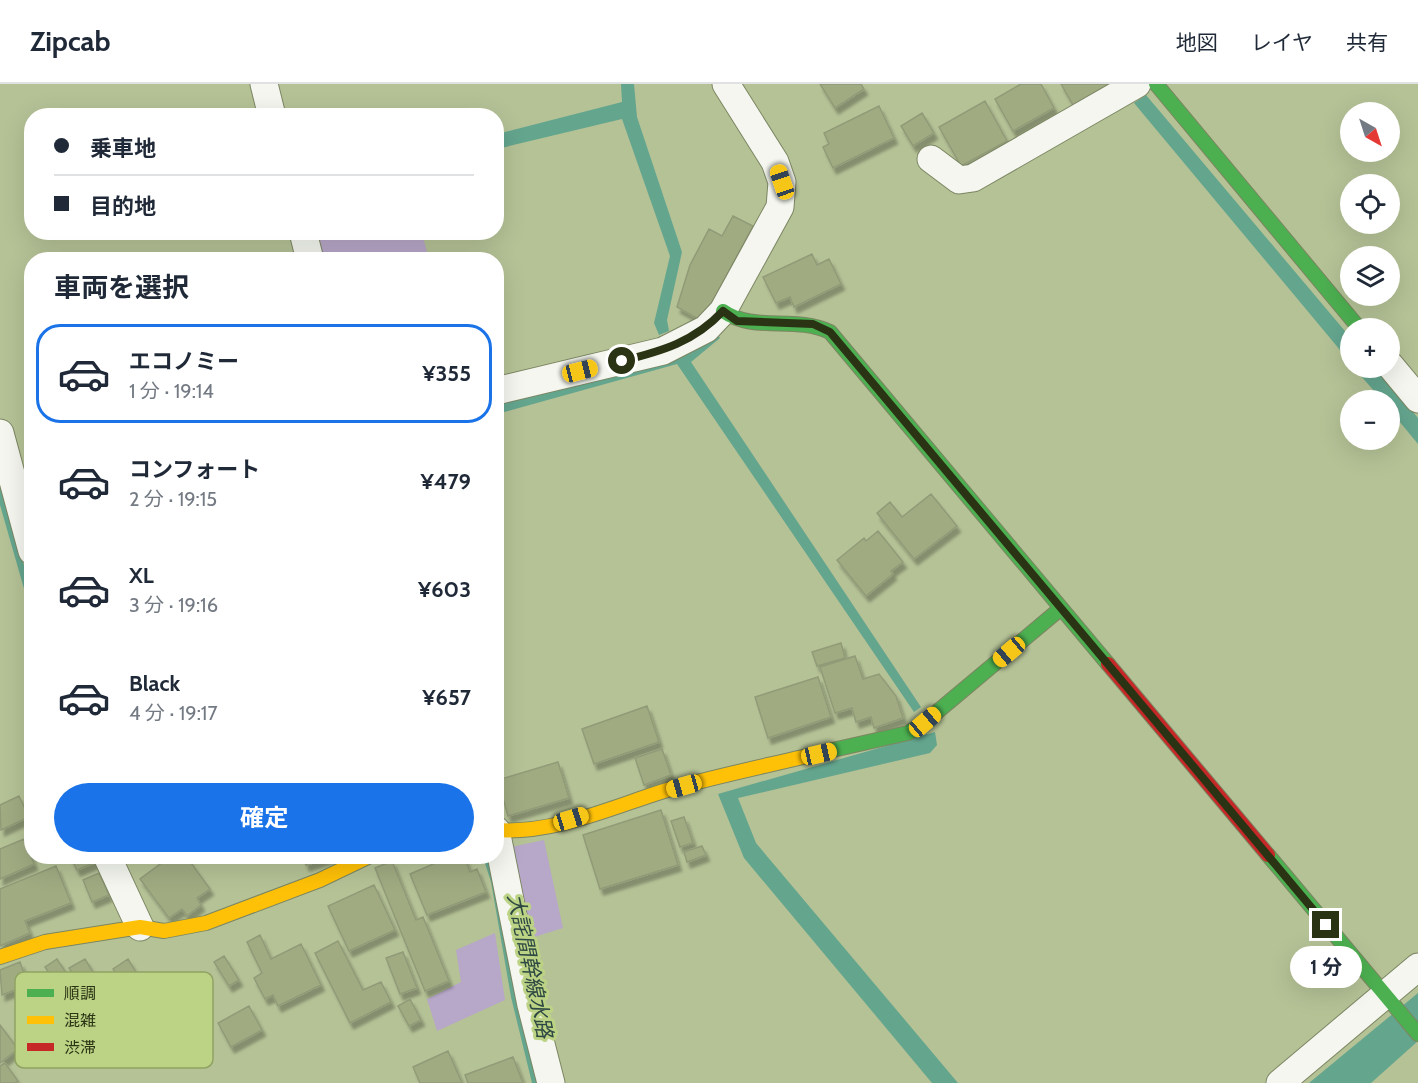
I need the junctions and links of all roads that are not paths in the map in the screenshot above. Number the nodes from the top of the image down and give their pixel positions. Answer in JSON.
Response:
{"nodes":[{"id":1,"x":264,"y":84,"type":"edge"},
{"id":2,"x":726,"y":84,"type":"edge"},
{"id":3,"x":1137,"y":84,"type":"edge"},
{"id":4,"x":1156,"y":84,"type":"edge"},
{"id":5,"x":270,"y":108,"type":"edge"},
{"id":6,"x":931,"y":159,"type":"dead end"},
{"id":7,"x":723,"y":311,"type":"junction"},
{"id":8,"x":1351,"y":318,"type":"edge"},
{"id":9,"x":1400,"y":377,"type":"edge"},
{"id":10,"x":504,"y":389,"type":"edge"},
{"id":11,"x":1418,"y":399,"type":"edge"},
{"id":12,"x":0,"y":433,"type":"edge"},
{"id":13,"x":24,"y":522,"type":"edge"},
{"id":14,"x":1060,"y":609,"type":"junction"},
{"id":15,"x":504,"y":832,"type":"edge"},
{"id":16,"x":111,"y":864,"type":"edge"},
{"id":17,"x":353,"y":864,"type":"edge"},
{"id":18,"x":504,"y":864,"type":"edge"},
{"id":19,"x":140,"y":927,"type":"junction"},
{"id":20,"x":0,"y":957,"type":"edge"},
{"id":21,"x":1418,"y":967,"type":"edge"},
{"id":22,"x":1389,"y":999,"type":"junction"},
{"id":23,"x":1418,"y":1035,"type":"edge"},
{"id":24,"x":551,"y":1083,"type":"edge"},
{"id":25,"x":1280,"y":1083,"type":"edge"}],
"edges":[{"from":1,"to":5,"type":"street"},
{"from":2,"to":7,"type":"street"},
{"from":3,"to":6,"type":"street"},
{"from":4,"to":8,"type":"street"},
{"from":7,"to":10,"type":"street"},
{"from":7,"to":14,"type":"street"},
{"from":9,"to":11,"type":"street"},
{"from":12,"to":13,"type":"street"},
{"from":14,"to":15,"type":"street"},
{"from":14,"to":22,"type":"street"},
{"from":16,"to":19,"type":"street"},
{"from":17,"to":19,"type":"street"},
{"from":18,"to":24,"type":"street"},
{"from":19,"to":20,"type":"street"},
{"from":21,"to":22,"type":"street"},
{"from":22,"to":23,"type":"street"},
{"from":22,"to":25,"type":"street"}]}
